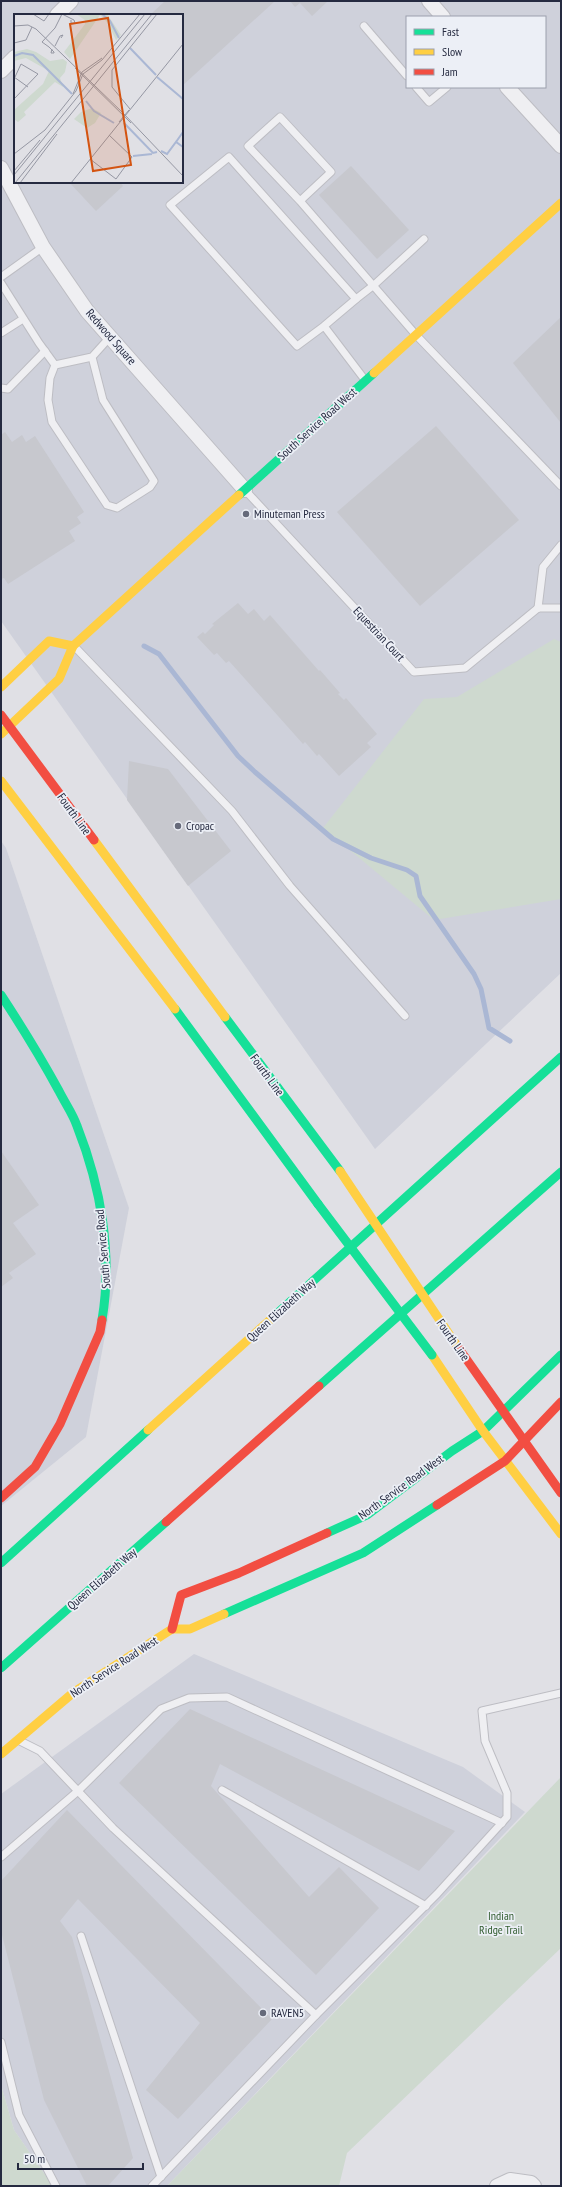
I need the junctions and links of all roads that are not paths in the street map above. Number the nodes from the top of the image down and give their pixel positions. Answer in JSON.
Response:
{"nodes":[{"id":1,"x":71,"y":1,"type":"edge"},
{"id":2,"x":428,"y":1,"type":"edge"},
{"id":3,"x":58,"y":14,"type":"edge"},
{"id":4,"x":442,"y":16,"type":"edge"},
{"id":5,"x":364,"y":26,"type":"dead end"},
{"id":6,"x":14,"y":58,"type":"edge"},
{"id":7,"x":1,"y":71,"type":"edge"},
{"id":8,"x":406,"y":75,"type":"edge"},
{"id":9,"x":417,"y":88,"type":"edge"},
{"id":10,"x":446,"y":88,"type":"edge"},
{"id":11,"x":508,"y":88,"type":"edge"},
{"id":12,"x":561,"y":146,"type":"edge"},
{"id":13,"x":1,"y":168,"type":"edge"},
{"id":14,"x":300,"y":201,"type":"junction"},
{"id":15,"x":561,"y":203,"type":"edge"},
{"id":16,"x":424,"y":239,"type":"dead end"},
{"id":17,"x":43,"y":247,"type":"junction"},
{"id":18,"x":1,"y":277,"type":"edge"},
{"id":19,"x":1,"y":283,"type":"edge"},
{"id":20,"x":374,"y":285,"type":"junction"},
{"id":21,"x":356,"y":299,"type":"junction"},
{"id":22,"x":23,"y":319,"type":"junction"},
{"id":23,"x":324,"y":326,"type":"junction"},
{"id":24,"x":1,"y":333,"type":"edge"},
{"id":25,"x":416,"y":335,"type":"junction"},
{"id":26,"x":110,"y":337,"type":"junction"},
{"id":27,"x":44,"y":351,"type":"junction"},
{"id":28,"x":92,"y":357,"type":"junction"},
{"id":29,"x":55,"y":365,"type":"junction"},
{"id":30,"x":366,"y":380,"type":"junction"},
{"id":31,"x":1,"y":388,"type":"edge"},
{"id":32,"x":561,"y":486,"type":"edge"},
{"id":33,"x":245,"y":490,"type":"junction"},
{"id":34,"x":561,"y":545,"type":"edge"},
{"id":35,"x":538,"y":608,"type":"junction"},
{"id":36,"x":561,"y":608,"type":"edge"},
{"id":37,"x":73,"y":646,"type":"junction"},
{"id":38,"x":1,"y":687,"type":"edge"},
{"id":39,"x":1,"y":715,"type":"edge"},
{"id":40,"x":9,"y":726,"type":"junction"},
{"id":41,"x":1,"y":734,"type":"edge"},
{"id":42,"x":1,"y":781,"type":"edge"},
{"id":43,"x":1,"y":995,"type":"edge"},
{"id":44,"x":405,"y":1016,"type":"dead end"},
{"id":45,"x":561,"y":1057,"type":"edge"},
{"id":46,"x":561,"y":1172,"type":"edge"},
{"id":47,"x":561,"y":1355,"type":"edge"},
{"id":48,"x":561,"y":1402,"type":"edge"},
{"id":49,"x":503,"y":1412,"type":"junction"},
{"id":50,"x":483,"y":1431,"type":"junction"},
{"id":51,"x":524,"y":1441,"type":"junction"},
{"id":52,"x":505,"y":1461,"type":"junction"},
{"id":53,"x":561,"y":1493,"type":"edge"},
{"id":54,"x":1,"y":1498,"type":"edge"},
{"id":55,"x":561,"y":1534,"type":"edge"},
{"id":56,"x":1,"y":1563,"type":"edge"},
{"id":57,"x":172,"y":1628,"type":"junction"},
{"id":58,"x":1,"y":1668,"type":"edge"},
{"id":59,"x":561,"y":1693,"type":"edge"},
{"id":60,"x":18,"y":1740,"type":"junction"},
{"id":61,"x":1,"y":1754,"type":"edge"},
{"id":62,"x":222,"y":1790,"type":"dead end"},
{"id":63,"x":78,"y":1791,"type":"junction"},
{"id":64,"x":502,"y":1823,"type":"junction"},
{"id":65,"x":1,"y":1857,"type":"edge"},
{"id":66,"x":426,"y":1906,"type":"junction"},
{"id":67,"x":81,"y":1936,"type":"dead end"},
{"id":68,"x":316,"y":2015,"type":"junction"},
{"id":69,"x":1,"y":2042,"type":"edge"},
{"id":70,"x":161,"y":2177,"type":"junction"},
{"id":71,"x":56,"y":2186,"type":"edge"},
{"id":72,"x":152,"y":2186,"type":"edge"},
{"id":73,"x":497,"y":2186,"type":"edge"},
{"id":74,"x":534,"y":2186,"type":"edge"}],
"edges":[{"from":1,"to":3,"type":"street"},
{"from":2,"to":4,"type":"street"},
{"from":5,"to":8,"type":"lane"},
{"from":6,"to":7,"type":"street"},
{"from":9,"to":10,"type":"lane"},
{"from":11,"to":12,"type":"street"},
{"from":13,"to":17,"type":"street","name":"Redwood Square"},
{"from":14,"to":14,"type":"lane"},
{"from":14,"to":20,"type":"lane"},
{"from":15,"to":25,"type":"main road","name":"South Service Road West"},
{"from":16,"to":20,"type":"lane"},
{"from":17,"to":18,"type":"lane"},
{"from":17,"to":26,"type":"street","name":"Redwood Square"},
{"from":19,"to":22,"type":"lane"},
{"from":20,"to":21,"type":"lane"},
{"from":20,"to":25,"type":"lane"},
{"from":21,"to":23,"type":"lane"},
{"from":21,"to":23,"type":"lane"},
{"from":22,"to":24,"type":"lane"},
{"from":22,"to":27,"type":"lane"},
{"from":23,"to":30,"type":"lane"},
{"from":25,"to":30,"type":"main road","name":"South Service Road West"},
{"from":25,"to":32,"type":"lane"},
{"from":26,"to":28,"type":"lane"},
{"from":26,"to":33,"type":"street","name":"Redwood Square"},
{"from":27,"to":29,"type":"lane"},
{"from":27,"to":31,"type":"lane"},
{"from":28,"to":29,"type":"lane"},
{"from":28,"to":29,"type":"lane"},
{"from":30,"to":33,"type":"main road","name":"South Service Road West"},
{"from":33,"to":35,"type":"lane","name":"Equestrian Court"},
{"from":33,"to":37,"type":"main road","name":"South Service Road West"},
{"from":34,"to":35,"type":"lane"},
{"from":35,"to":36,"type":"lane"},
{"from":37,"to":38,"type":"main road"},
{"from":37,"to":40,"type":"main road","name":"South Service Road West"},
{"from":37,"to":44,"type":"lane"},
{"from":39,"to":40,"type":"main road","name":"Fourth Line"},
{"from":40,"to":41,"type":"main road","name":"South Service Road West"},
{"from":40,"to":49,"type":"main road","name":"Fourth Line","bridge":true},
{"from":42,"to":50,"type":"main road","bridge":true},
{"from":43,"to":54,"type":"main road","name":"South Service Road"},
{"from":45,"to":56,"type":"main road","name":"Queen Elizabeth Way"},
{"from":46,"to":58,"type":"main road","name":"Queen Elizabeth Way"},
{"from":47,"to":49,"type":"main road","name":"North Service Road West"},
{"from":48,"to":51,"type":"main road"},
{"from":49,"to":50,"type":"main road","name":"North Service Road West"},
{"from":49,"to":51,"type":"main road","name":"Fourth Line"},
{"from":50,"to":52,"type":"main road"},
{"from":50,"to":57,"type":"main road","name":"North Service Road West"},
{"from":51,"to":52,"type":"main road"},
{"from":51,"to":53,"type":"main road","name":"Fourth Line"},
{"from":52,"to":55,"type":"main road"},
{"from":52,"to":57,"type":"main road"},
{"from":57,"to":60,"type":"main road","name":"North Service Road West"},
{"from":59,"to":64,"type":"lane"},
{"from":60,"to":61,"type":"main road","name":"North Service Road West"},
{"from":60,"to":63,"type":"lane"},
{"from":62,"to":66,"type":"lane"},
{"from":63,"to":64,"type":"lane"},
{"from":63,"to":65,"type":"lane"},
{"from":63,"to":68,"type":"lane"},
{"from":64,"to":66,"type":"lane"},
{"from":66,"to":68,"type":"lane"},
{"from":67,"to":70,"type":"lane"},
{"from":68,"to":70,"type":"lane"},
{"from":69,"to":71,"type":"lane"},
{"from":70,"to":72,"type":"lane"},
{"from":73,"to":74,"type":"street"}]}
